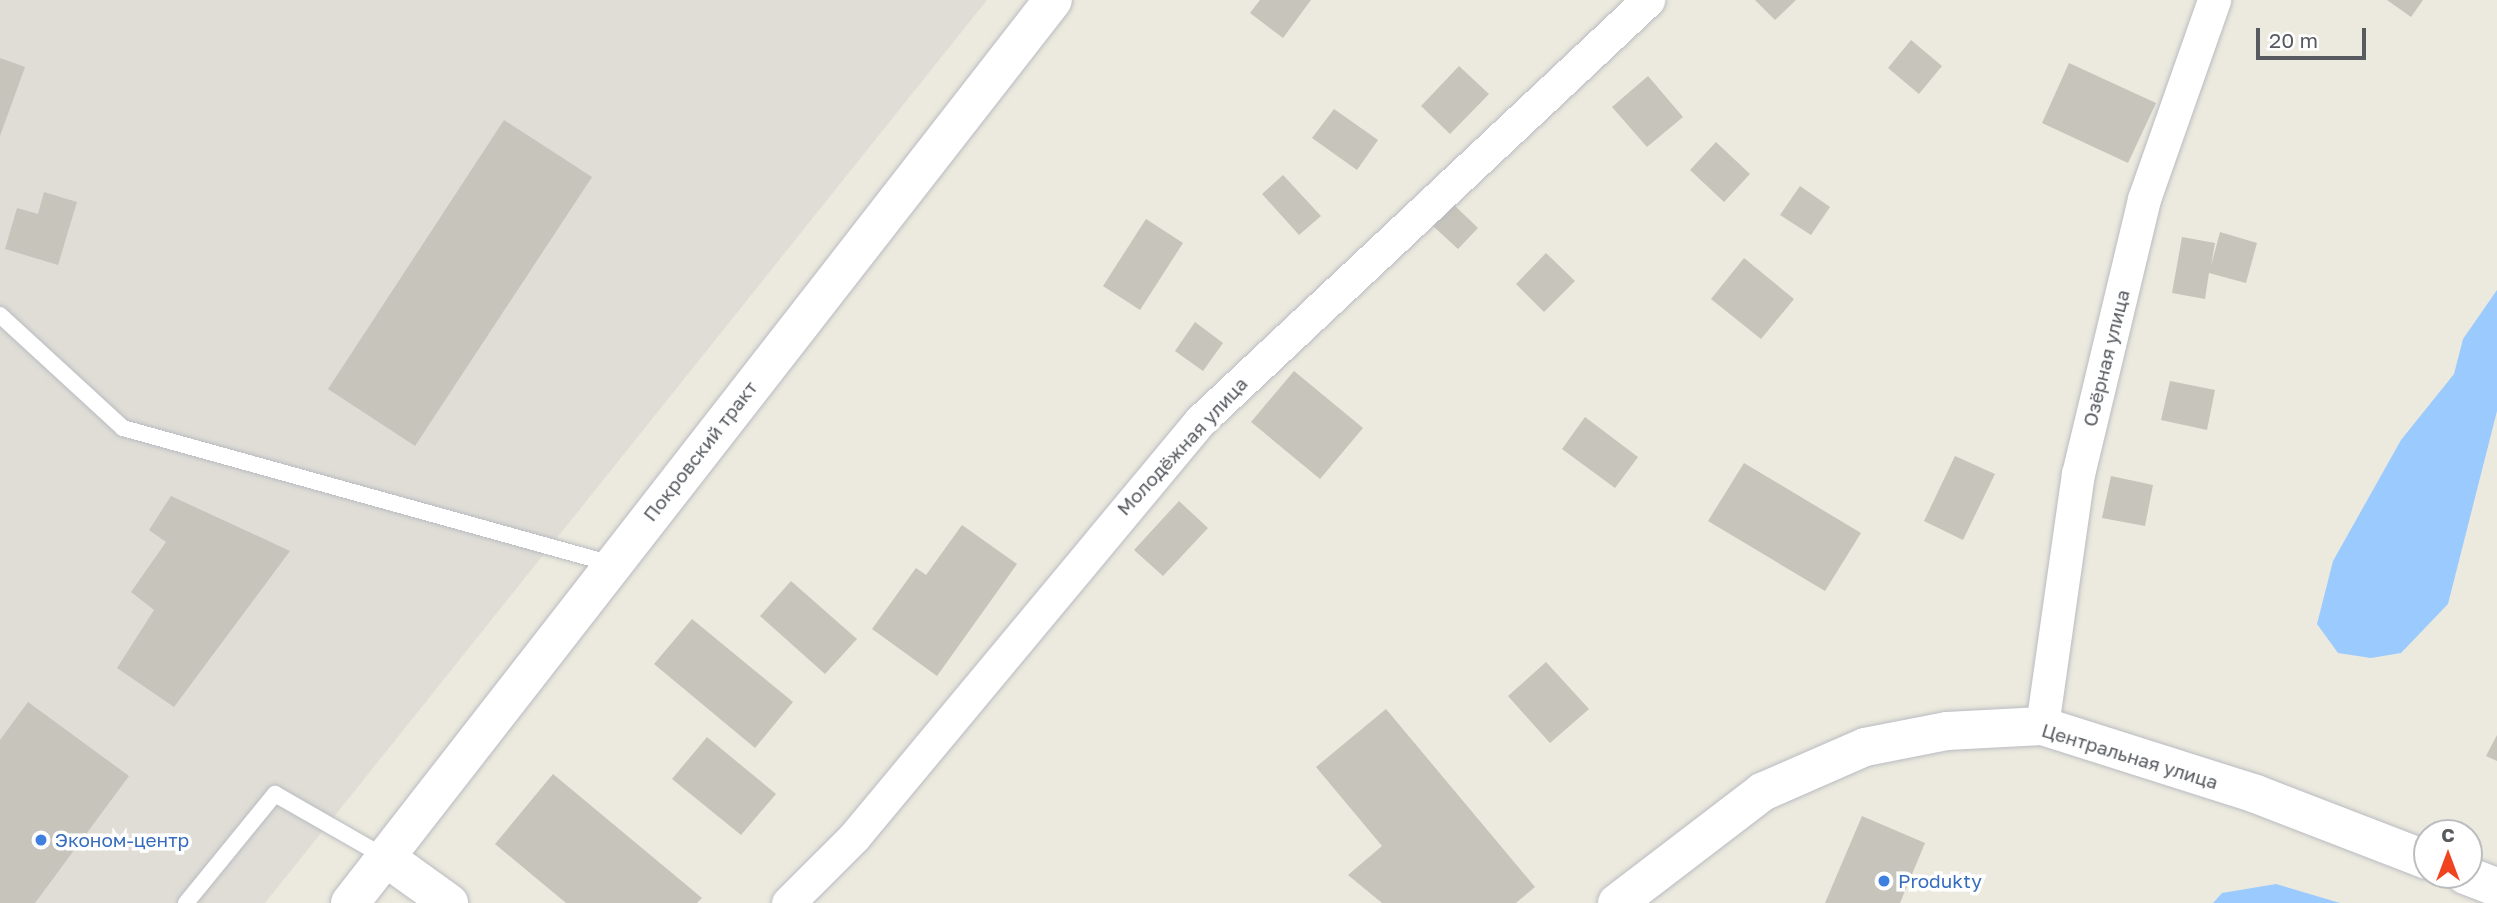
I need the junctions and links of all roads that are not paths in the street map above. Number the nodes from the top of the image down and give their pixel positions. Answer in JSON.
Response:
{"nodes":[{"id":1,"x":1053,"y":0,"type":"edge"},
{"id":2,"x":1648,"y":0,"type":"edge"},
{"id":3,"x":2214,"y":0,"type":"edge"},
{"id":4,"x":0,"y":315,"type":"edge"},
{"id":5,"x":612,"y":564,"type":"junction"},
{"id":6,"x":2042,"y":726,"type":"junction"},
{"id":7,"x":2413,"y":855,"type":"edge"},
{"id":8,"x":386,"y":857,"type":"junction"},
{"id":9,"x":186,"y":903,"type":"edge"},
{"id":10,"x":349,"y":903,"type":"edge"},
{"id":11,"x":449,"y":903,"type":"edge"},
{"id":12,"x":789,"y":903,"type":"edge"},
{"id":13,"x":1616,"y":903,"type":"edge"}],
"edges":[{"from":1,"to":5,"type":"main road","name":"Покровский тракт"},
{"from":2,"to":12,"type":"street","name":"Молодёжная улица"},
{"from":3,"to":6,"type":"street","name":"Озёрная улица"},
{"from":4,"to":5,"type":"lane"},
{"from":5,"to":8,"type":"main road","name":"Покровский тракт"},
{"from":6,"to":7,"type":"main road","name":"Центральная улица"},
{"from":6,"to":13,"type":"main road","name":"Центральная улица"},
{"from":8,"to":9,"type":"lane"},
{"from":8,"to":10,"type":"main road","name":"Покровский тракт"},
{"from":8,"to":11,"type":"main road"}]}
